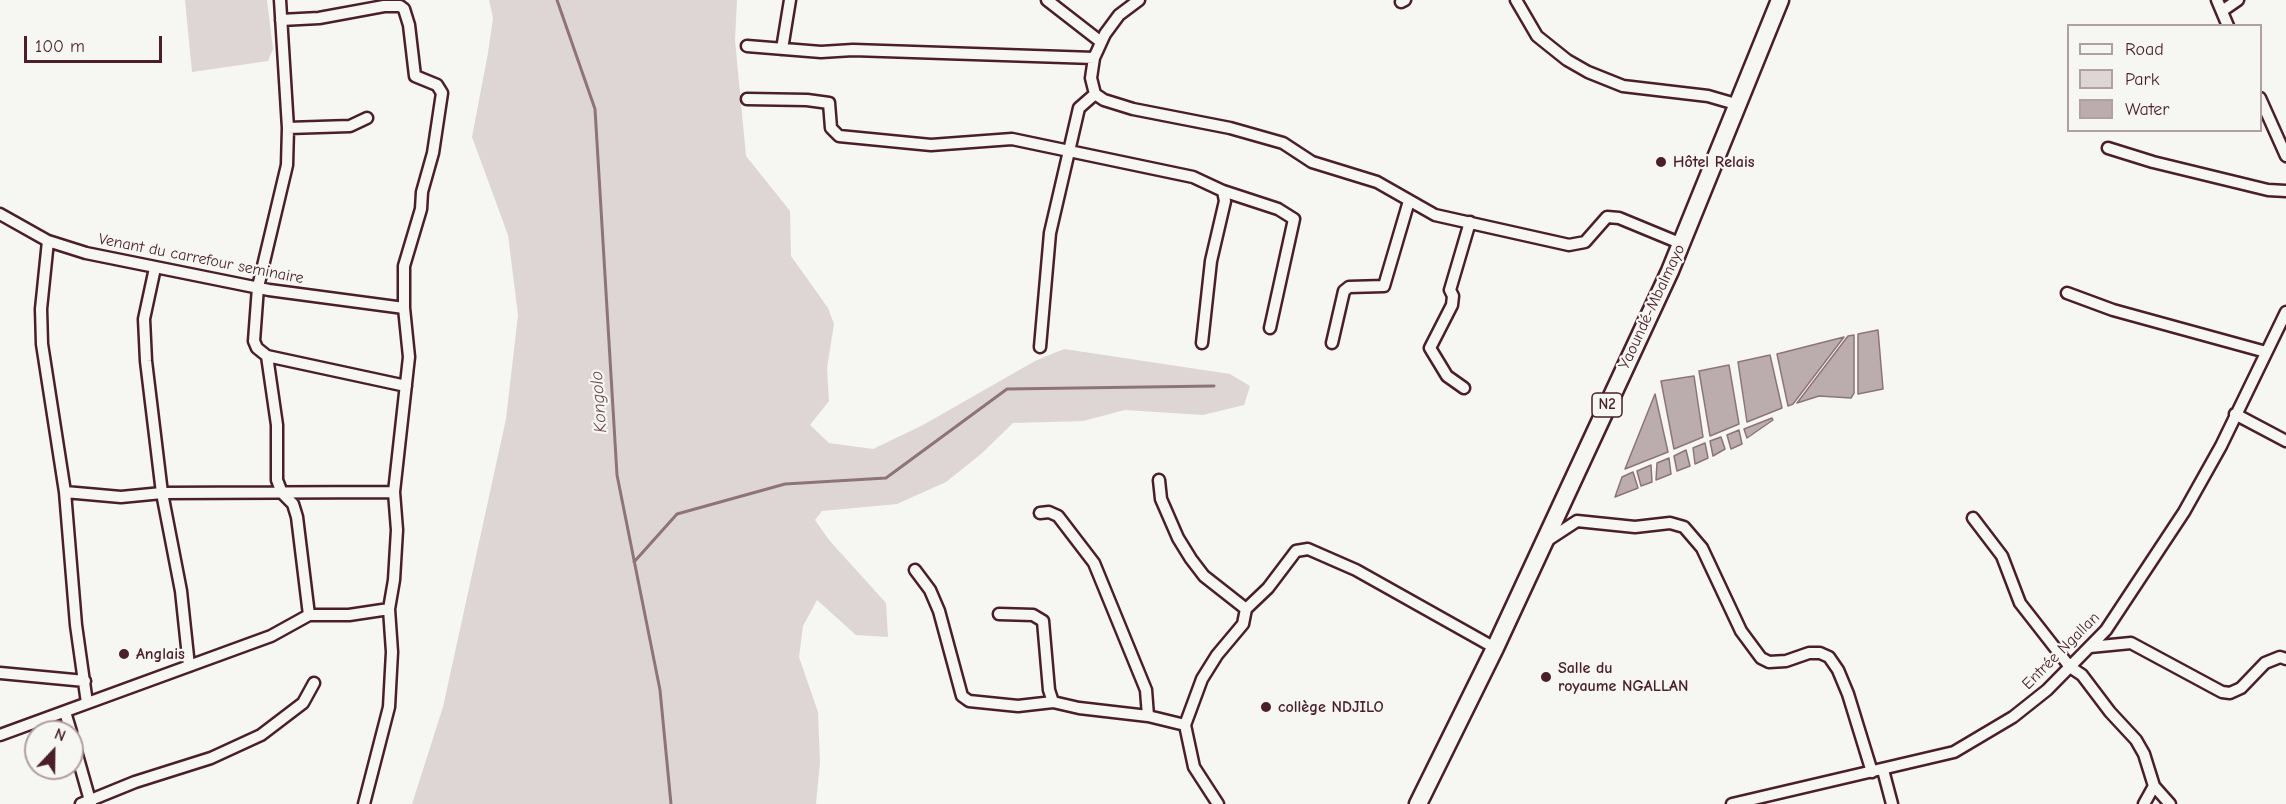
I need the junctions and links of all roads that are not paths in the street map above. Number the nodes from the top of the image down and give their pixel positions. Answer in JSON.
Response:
{"nodes":[{"id":1,"x":280,"y":0,"type":"edge"},
{"id":2,"x":790,"y":0,"type":"edge"},
{"id":3,"x":1047,"y":0,"type":"edge"},
{"id":4,"x":1139,"y":0,"type":"edge"},
{"id":5,"x":1516,"y":0,"type":"edge"},
{"id":6,"x":1780,"y":0,"type":"edge"},
{"id":7,"x":2217,"y":0,"type":"edge"},
{"id":8,"x":2238,"y":0,"type":"edge"},
{"id":9,"x":2222,"y":11,"type":"junction"},
{"id":10,"x":281,"y":20,"type":"junction"},
{"id":11,"x":2227,"y":24,"type":"edge"},
{"id":12,"x":1101,"y":42,"type":"junction"},
{"id":13,"x":747,"y":46,"type":"dead end"},
{"id":14,"x":782,"y":49,"type":"junction"},
{"id":15,"x":1094,"y":58,"type":"junction"},
{"id":16,"x":1095,"y":94,"type":"junction"},
{"id":17,"x":747,"y":99,"type":"dead end"},
{"id":18,"x":2262,"y":102,"type":"edge"},
{"id":19,"x":1739,"y":105,"type":"junction"},
{"id":20,"x":367,"y":118,"type":"dead end"},
{"id":21,"x":288,"y":128,"type":"junction"},
{"id":22,"x":2108,"y":148,"type":"dead end"},
{"id":23,"x":1069,"y":150,"type":"junction"},
{"id":24,"x":2285,"y":152,"type":"edge"},
{"id":25,"x":1223,"y":191,"type":"junction"},
{"id":26,"x":2286,"y":191,"type":"edge"},
{"id":27,"x":1409,"y":201,"type":"junction"},
{"id":28,"x":0,"y":214,"type":"edge"},
{"id":29,"x":1470,"y":222,"type":"junction"},
{"id":30,"x":48,"y":241,"type":"junction"},
{"id":31,"x":1682,"y":244,"type":"junction"},
{"id":32,"x":155,"y":268,"type":"junction"},
{"id":33,"x":258,"y":287,"type":"junction"},
{"id":34,"x":2067,"y":293,"type":"dead end"},
{"id":35,"x":404,"y":308,"type":"junction"},
{"id":36,"x":2286,"y":312,"type":"edge"},
{"id":37,"x":1270,"y":328,"type":"dead end"},
{"id":38,"x":1202,"y":343,"type":"dead end"},
{"id":39,"x":1332,"y":344,"type":"dead end"},
{"id":40,"x":1040,"y":347,"type":"dead end"},
{"id":41,"x":2266,"y":352,"type":"junction"},
{"id":42,"x":267,"y":356,"type":"junction"},
{"id":43,"x":406,"y":386,"type":"junction"},
{"id":44,"x":1464,"y":388,"type":"dead end"},
{"id":45,"x":2235,"y":414,"type":"junction"},
{"id":46,"x":2286,"y":441,"type":"edge"},
{"id":47,"x":1159,"y":480,"type":"dead end"},
{"id":48,"x":65,"y":492,"type":"junction"},
{"id":49,"x":394,"y":492,"type":"junction"},
{"id":50,"x":162,"y":493,"type":"junction"},
{"id":51,"x":282,"y":493,"type":"junction"},
{"id":52,"x":1040,"y":513,"type":"dead end"},
{"id":53,"x":1973,"y":518,"type":"dead end"},
{"id":54,"x":1539,"y":549,"type":"junction"},
{"id":55,"x":915,"y":570,"type":"dead end"},
{"id":56,"x":389,"y":609,"type":"junction"},
{"id":57,"x":1246,"y":609,"type":"junction"},
{"id":58,"x":999,"y":614,"type":"dead end"},
{"id":59,"x":309,"y":615,"type":"junction"},
{"id":60,"x":2090,"y":647,"type":"junction"},
{"id":61,"x":1495,"y":648,"type":"junction"},
{"id":62,"x":2286,"y":659,"type":"edge"},
{"id":63,"x":189,"y":666,"type":"junction"},
{"id":64,"x":2070,"y":667,"type":"junction"},
{"id":65,"x":0,"y":673,"type":"edge"},
{"id":66,"x":85,"y":681,"type":"junction"},
{"id":67,"x":314,"y":683,"type":"dead end"},
{"id":68,"x":1053,"y":702,"type":"junction"},
{"id":69,"x":87,"y":703,"type":"junction"},
{"id":70,"x":65,"y":712,"type":"junction"},
{"id":71,"x":1148,"y":716,"type":"junction"},
{"id":72,"x":67,"y":720,"type":"edge"},
{"id":73,"x":1185,"y":725,"type":"junction"},
{"id":74,"x":0,"y":735,"type":"edge"},
{"id":75,"x":1884,"y":770,"type":"junction"},
{"id":76,"x":1872,"y":772,"type":"junction"},
{"id":77,"x":82,"y":780,"type":"edge"},
{"id":78,"x":2154,"y":786,"type":"junction"},
{"id":79,"x":87,"y":802,"type":"edge"},
{"id":80,"x":364,"y":804,"type":"edge"},
{"id":81,"x":1218,"y":804,"type":"edge"},
{"id":82,"x":1418,"y":804,"type":"edge"},
{"id":83,"x":1734,"y":804,"type":"edge"},
{"id":84,"x":1892,"y":804,"type":"edge"},
{"id":85,"x":2144,"y":804,"type":"edge"},
{"id":86,"x":2170,"y":804,"type":"edge"}],
"edges":[{"from":1,"to":10,"type":"street"},
{"from":2,"to":14,"type":"street"},
{"from":3,"to":12,"type":"street"},
{"from":4,"to":12,"type":"street"},
{"from":5,"to":19,"type":"street"},
{"from":6,"to":19,"type":"highway","name":"Yaoundé-Mbalmayo","number":"N2"},
{"from":7,"to":9,"type":"street"},
{"from":8,"to":9,"type":"street"},
{"from":9,"to":11,"type":"street"},
{"from":10,"to":21,"type":"street"},
{"from":10,"to":35,"type":"street"},
{"from":12,"to":15,"type":"street"},
{"from":13,"to":14,"type":"street"},
{"from":14,"to":15,"type":"street"},
{"from":15,"to":16,"type":"street"},
{"from":16,"to":23,"type":"street"},
{"from":16,"to":27,"type":"street"},
{"from":17,"to":23,"type":"street"},
{"from":18,"to":24,"type":"street"},
{"from":19,"to":31,"type":"highway","name":"Yaoundé-Mbalmayo","number":"N2"},
{"from":20,"to":21,"type":"street"},
{"from":21,"to":33,"type":"street"},
{"from":22,"to":26,"type":"street"},
{"from":23,"to":25,"type":"street"},
{"from":23,"to":40,"type":"street"},
{"from":25,"to":37,"type":"street"},
{"from":25,"to":38,"type":"street"},
{"from":27,"to":29,"type":"street"},
{"from":27,"to":39,"type":"street"},
{"from":28,"to":30,"type":"street","name":"Venant du carrefour seminaire"},
{"from":29,"to":31,"type":"street"},
{"from":29,"to":44,"type":"street"},
{"from":30,"to":32,"type":"street","name":"Venant du carrefour seminaire"},
{"from":30,"to":48,"type":"street"},
{"from":31,"to":54,"type":"highway","name":"Yaoundé-Mbalmayo","number":"N2"},
{"from":32,"to":33,"type":"street","name":"Venant du carrefour seminaire"},
{"from":32,"to":50,"type":"street"},
{"from":33,"to":35,"type":"street","name":"Venant du carrefour seminaire"},
{"from":33,"to":42,"type":"street"},
{"from":34,"to":41,"type":"street"},
{"from":35,"to":43,"type":"street"},
{"from":36,"to":41,"type":"street","name":"Entrée Ngallan"},
{"from":41,"to":45,"type":"street","name":"Entrée Ngallan"},
{"from":42,"to":43,"type":"street"},
{"from":42,"to":51,"type":"street"},
{"from":43,"to":49,"type":"street"},
{"from":45,"to":46,"type":"street"},
{"from":45,"to":60,"type":"street","name":"Entrée Ngallan"},
{"from":47,"to":57,"type":"street"},
{"from":48,"to":50,"type":"street"},
{"from":48,"to":66,"type":"street"},
{"from":49,"to":51,"type":"street"},
{"from":49,"to":56,"type":"street"},
{"from":50,"to":51,"type":"street"},
{"from":50,"to":63,"type":"street"},
{"from":51,"to":59,"type":"street"},
{"from":52,"to":71,"type":"street"},
{"from":53,"to":64,"type":"street"},
{"from":54,"to":61,"type":"highway","name":"Yaoundé-Mbalmayo","number":"N2"},
{"from":54,"to":76,"type":"street"},
{"from":55,"to":68,"type":"street"},
{"from":56,"to":59,"type":"street"},
{"from":56,"to":80,"type":"street"},
{"from":57,"to":61,"type":"street"},
{"from":57,"to":73,"type":"street"},
{"from":58,"to":68,"type":"street"},
{"from":59,"to":63,"type":"street"},
{"from":60,"to":62,"type":"street"},
{"from":60,"to":64,"type":"street","name":"Entrée Ngallan"},
{"from":61,"to":82,"type":"highway","name":"Yaoundé-Mbalmayo","number":"N2"},
{"from":63,"to":69,"type":"street"},
{"from":64,"to":75,"type":"street","name":"Entrée Ngallan"},
{"from":64,"to":78,"type":"street"},
{"from":65,"to":66,"type":"street"},
{"from":66,"to":69,"type":"street"},
{"from":67,"to":79,"type":"street"},
{"from":68,"to":71,"type":"street"},
{"from":69,"to":70,"type":"street"},
{"from":70,"to":72,"type":"street"},
{"from":70,"to":74,"type":"street"},
{"from":71,"to":73,"type":"street"},
{"from":73,"to":81,"type":"street"},
{"from":75,"to":76,"type":"street","name":"Entrée Ngallan"},
{"from":75,"to":84,"type":"street"},
{"from":76,"to":83,"type":"street","name":"Entrée Ngallan"},
{"from":77,"to":79,"type":"street"},
{"from":78,"to":85,"type":"street"},
{"from":78,"to":86,"type":"street"}]}
